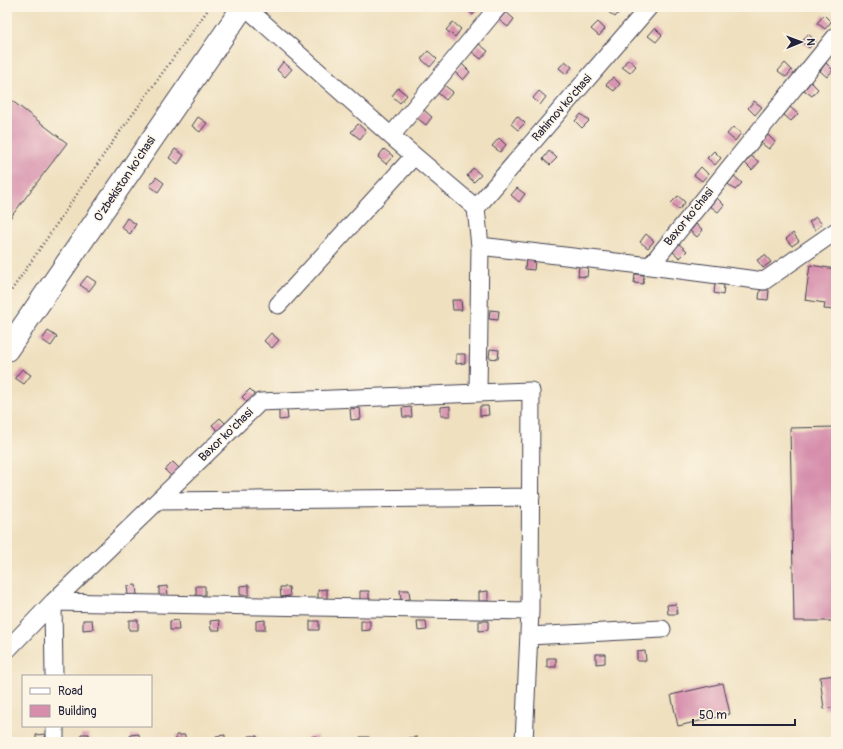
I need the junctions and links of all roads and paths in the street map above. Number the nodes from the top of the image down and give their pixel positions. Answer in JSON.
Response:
{"nodes":[{"id":1,"x":210,"y":7,"type":"edge"},
{"id":2,"x":225,"y":7,"type":"edge"},
{"id":3,"x":242,"y":7,"type":"edge"},
{"id":4,"x":498,"y":7,"type":"edge"},
{"id":5,"x":648,"y":7,"type":"edge"},
{"id":6,"x":836,"y":36,"type":"edge"},
{"id":7,"x":391,"y":136,"type":"junction"},
{"id":8,"x":414,"y":156,"type":"junction"},
{"id":9,"x":476,"y":208,"type":"junction"},
{"id":10,"x":836,"y":231,"type":"edge"},
{"id":11,"x":480,"y":246,"type":"junction"},
{"id":12,"x":650,"y":266,"type":"junction"},
{"id":13,"x":7,"y":298,"type":"edge"},
{"id":14,"x":278,"y":305,"type":"dead end"},
{"id":15,"x":7,"y":325,"type":"edge"},
{"id":16,"x":7,"y":350,"type":"edge"},
{"id":17,"x":478,"y":393,"type":"junction"},
{"id":18,"x":531,"y":497,"type":"junction"},
{"id":19,"x":158,"y":501,"type":"junction"},
{"id":20,"x":53,"y":602,"type":"junction"},
{"id":21,"x":530,"y":611,"type":"junction"},
{"id":22,"x":662,"y":629,"type":"dead end"},
{"id":23,"x":529,"y":636,"type":"junction"},
{"id":24,"x":7,"y":650,"type":"edge"},
{"id":25,"x":54,"y":675,"type":"edge"},
{"id":26,"x":55,"y":727,"type":"edge"},
{"id":27,"x":55,"y":742,"type":"edge"},
{"id":28,"x":524,"y":742,"type":"edge"}],
"edges":[{"from":1,"to":13,"type":"path"},
{"from":2,"to":15,"type":"main road","name":"O'zbekiston ko'chasi"},
{"from":3,"to":7,"type":"street"},
{"from":3,"to":16,"type":"main road","name":"O'zbekiston ko'chasi"},
{"from":4,"to":7,"type":"street"},
{"from":5,"to":9,"type":"street","name":"Rahimov ko'chasi"},
{"from":6,"to":12,"type":"street","name":"Baxor ko'chasi"},
{"from":7,"to":8,"type":"street"},
{"from":8,"to":9,"type":"street"},
{"from":8,"to":14,"type":"street"},
{"from":9,"to":11,"type":"street"},
{"from":10,"to":12,"type":"street"},
{"from":11,"to":12,"type":"street"},
{"from":11,"to":17,"type":"street"},
{"from":17,"to":18,"type":"street","name":"Baxor ko'chasi"},
{"from":17,"to":19,"type":"street","name":"Baxor ko'chasi"},
{"from":18,"to":19,"type":"street"},
{"from":18,"to":21,"type":"street"},
{"from":19,"to":20,"type":"street","name":"Baxor ko'chasi"},
{"from":20,"to":21,"type":"street"},
{"from":20,"to":24,"type":"street","name":"Baxor ko'chasi"},
{"from":20,"to":25,"type":"street"},
{"from":21,"to":23,"type":"street"},
{"from":22,"to":23,"type":"street"},
{"from":23,"to":28,"type":"street"},
{"from":26,"to":27,"type":"street"}]}
